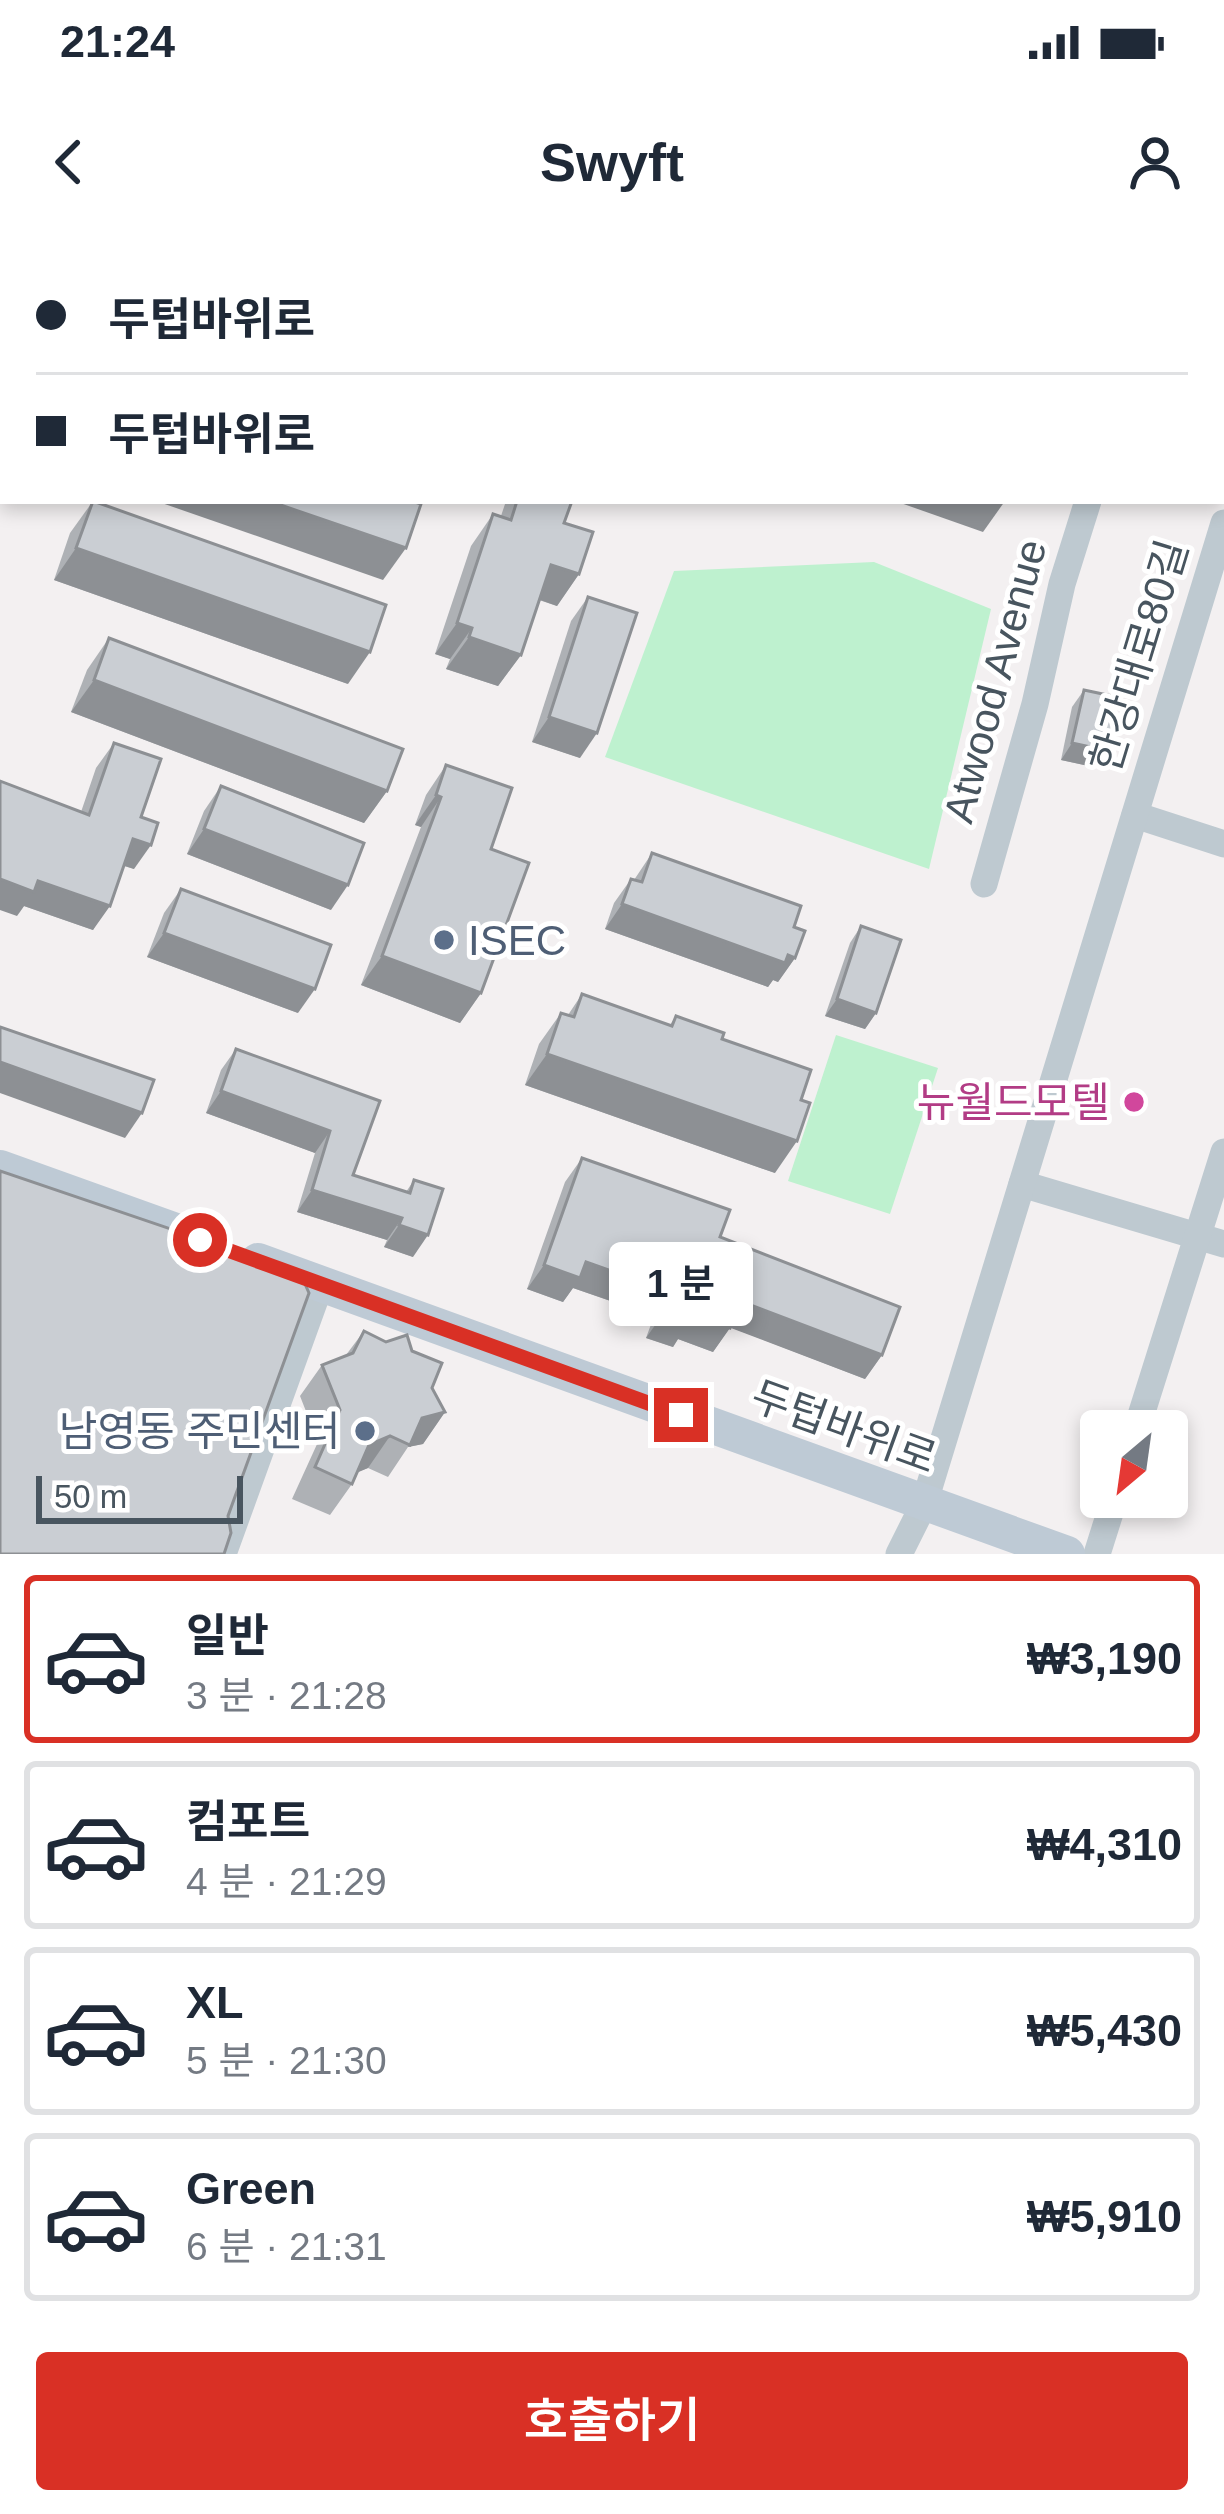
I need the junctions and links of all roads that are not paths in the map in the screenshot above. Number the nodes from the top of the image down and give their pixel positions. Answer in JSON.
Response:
{"nodes":[{"id":1,"x":1087,"y":504,"type":"edge"},
{"id":2,"x":1224,"y":523,"type":"edge"},
{"id":3,"x":1135,"y":815,"type":"junction"},
{"id":4,"x":1224,"y":844,"type":"edge"},
{"id":5,"x":984,"y":884,"type":"dead end"},
{"id":6,"x":1224,"y":1152,"type":"edge"},
{"id":7,"x":0,"y":1168,"type":"edge"},
{"id":8,"x":1022,"y":1184,"type":"junction"},
{"id":9,"x":1211,"y":1240,"type":"edge"},
{"id":10,"x":321,"y":1283,"type":"junction"},
{"id":11,"x":1144,"y":1410,"type":"edge"},
{"id":12,"x":924,"y":1504,"type":"junction"},
{"id":13,"x":1107,"y":1518,"type":"edge"},
{"id":14,"x":223,"y":1554,"type":"edge"},
{"id":15,"x":898,"y":1554,"type":"edge"},
{"id":16,"x":1067,"y":1554,"type":"edge"},
{"id":17,"x":1096,"y":1554,"type":"edge"}],
"edges":[{"from":1,"to":5,"type":"street","name":"Atwood Avenue"},
{"from":2,"to":3,"type":"street","name":"한강대로80길"},
{"from":3,"to":4,"type":"street"},
{"from":3,"to":8,"type":"street","name":"한강대로80길"},
{"from":6,"to":9,"type":"street"},
{"from":7,"to":10,"type":"main road","name":"두텁바위로"},
{"from":8,"to":9,"type":"street"},
{"from":8,"to":12,"type":"street","name":"한강대로80길"},
{"from":9,"to":11,"type":"street"},
{"from":10,"to":12,"type":"main road","name":"두텁바위로"},
{"from":10,"to":14,"type":"street"},
{"from":12,"to":15,"type":"street","name":"한강대로80길"},
{"from":12,"to":16,"type":"main road","name":"두텁바위로"},
{"from":13,"to":17,"type":"street"}]}
